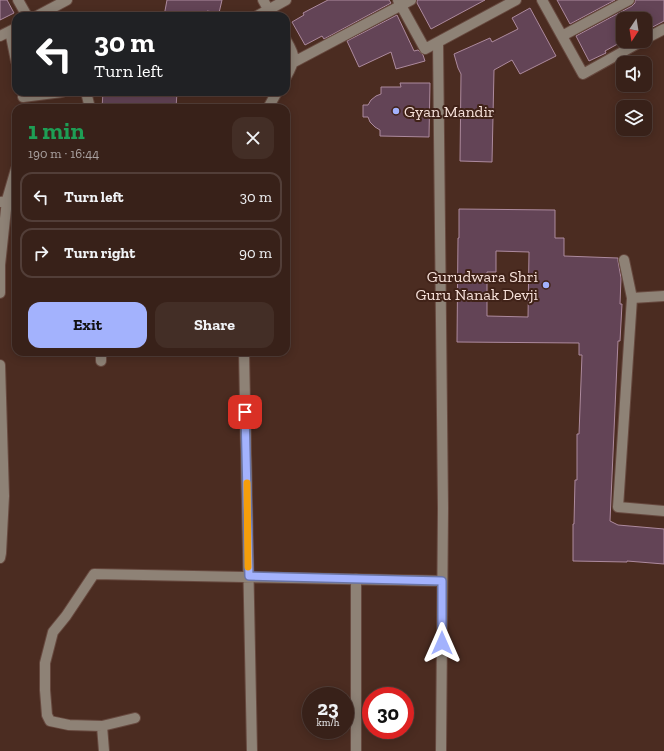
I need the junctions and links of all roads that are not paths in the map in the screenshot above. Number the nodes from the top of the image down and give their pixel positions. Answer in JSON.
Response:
{"nodes":[{"id":1,"x":18,"y":0,"type":"edge"},
{"id":2,"x":67,"y":0,"type":"edge"},
{"id":3,"x":263,"y":0,"type":"edge"},
{"id":4,"x":286,"y":0,"type":"edge"},
{"id":5,"x":411,"y":0,"type":"edge"},
{"id":6,"x":516,"y":0,"type":"edge"},
{"id":7,"x":542,"y":0,"type":"edge"},
{"id":8,"x":629,"y":0,"type":"edge"},
{"id":9,"x":400,"y":3,"type":"edge"},
{"id":10,"x":25,"y":12,"type":"edge"},
{"id":11,"x":44,"y":12,"type":"edge"},
{"id":12,"x":269,"y":12,"type":"edge"},
{"id":13,"x":271,"y":12,"type":"edge"},
{"id":14,"x":664,"y":29,"type":"edge"},
{"id":15,"x":12,"y":30,"type":"edge"},
{"id":16,"x":652,"y":35,"type":"edge"},
{"id":17,"x":0,"y":36,"type":"edge"},
{"id":18,"x":562,"y":36,"type":"junction"},
{"id":19,"x":438,"y":42,"type":"junction"},
{"id":20,"x":290,"y":47,"type":"edge"},
{"id":21,"x":629,"y":48,"type":"edge"},
{"id":22,"x":294,"y":62,"type":"junction"},
{"id":23,"x":290,"y":70,"type":"edge"},
{"id":24,"x":12,"y":181,"type":"edge"},
{"id":25,"x":6,"y":200,"type":"edge"},
{"id":26,"x":624,"y":260,"type":"dead end"},
{"id":27,"x":0,"y":294,"type":"edge"},
{"id":28,"x":664,"y":296,"type":"edge"},
{"id":29,"x":632,"y":298,"type":"junction"},
{"id":30,"x":244,"y":356,"type":"edge"},
{"id":31,"x":0,"y":365,"type":"edge"},
{"id":32,"x":664,"y":511,"type":"edge"},
{"id":33,"x":0,"y":558,"type":"edge"},
{"id":34,"x":249,"y":576,"type":"junction"},
{"id":35,"x":356,"y":579,"type":"junction"},
{"id":36,"x":442,"y":581,"type":"junction"},
{"id":37,"x":135,"y":718,"type":"dead end"},
{"id":38,"x":102,"y":726,"type":"junction"},
{"id":39,"x":104,"y":751,"type":"edge"},
{"id":40,"x":252,"y":751,"type":"edge"},
{"id":41,"x":356,"y":751,"type":"edge"},
{"id":42,"x":441,"y":751,"type":"edge"}],
"edges":[{"from":1,"to":10,"type":"street"},
{"from":2,"to":11,"type":"street"},
{"from":3,"to":12,"type":"street"},
{"from":4,"to":13,"type":"street"},
{"from":5,"to":9,"type":"street"},
{"from":6,"to":19,"type":"street"},
{"from":7,"to":18,"type":"street"},
{"from":8,"to":18,"type":"street"},
{"from":9,"to":19,"type":"street"},
{"from":9,"to":22,"type":"street"},
{"from":14,"to":16,"type":"street"},
{"from":15,"to":17,"type":"street"},
{"from":18,"to":21,"type":"street"},
{"from":19,"to":36,"type":"street"},
{"from":20,"to":22,"type":"street"},
{"from":22,"to":23,"type":"street"},
{"from":24,"to":25,"type":"street"},
{"from":25,"to":27,"type":"street"},
{"from":26,"to":29,"type":"street"},
{"from":28,"to":29,"type":"street"},
{"from":29,"to":32,"type":"street"},
{"from":30,"to":34,"type":"street"},
{"from":31,"to":33,"type":"street"},
{"from":34,"to":35,"type":"street"},
{"from":34,"to":38,"type":"street"},
{"from":34,"to":40,"type":"street"},
{"from":35,"to":36,"type":"street"},
{"from":35,"to":41,"type":"street"},
{"from":36,"to":42,"type":"street"},
{"from":37,"to":38,"type":"street"},
{"from":38,"to":39,"type":"street"}]}
